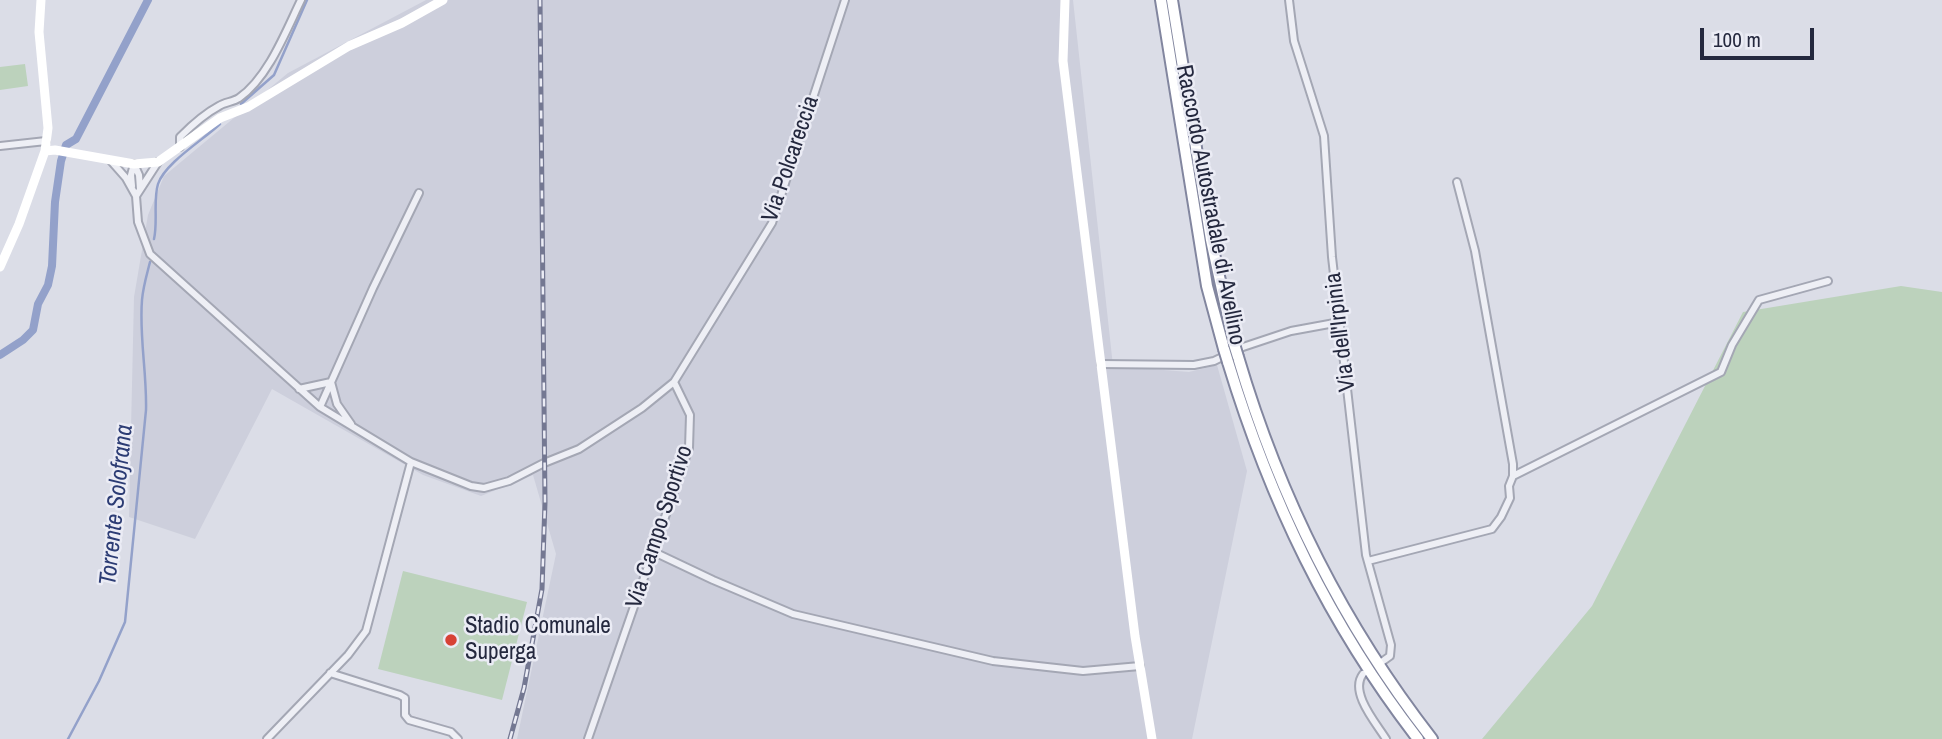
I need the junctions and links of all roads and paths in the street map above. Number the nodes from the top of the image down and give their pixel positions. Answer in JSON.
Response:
{"nodes":[{"id":1,"x":41,"y":0,"type":"edge"},
{"id":2,"x":301,"y":0,"type":"edge"},
{"id":3,"x":443,"y":0,"type":"edge"},
{"id":4,"x":845,"y":0,"type":"edge"},
{"id":5,"x":1065,"y":0,"type":"edge"},
{"id":6,"x":1161,"y":0,"type":"edge"},
{"id":7,"x":1172,"y":0,"type":"edge"},
{"id":8,"x":1289,"y":0,"type":"edge"},
{"id":9,"x":0,"y":146,"type":"edge"},
{"id":10,"x":49,"y":147,"type":"junction"},
{"id":11,"x":180,"y":147,"type":"junction"},
{"id":12,"x":111,"y":161,"type":"junction"},
{"id":13,"x":158,"y":162,"type":"junction"},
{"id":14,"x":134,"y":164,"type":"junction"},
{"id":15,"x":1457,"y":182,"type":"dead end"},
{"id":16,"x":136,"y":192,"type":"junction"},
{"id":17,"x":419,"y":194,"type":"dead end"},
{"id":18,"x":0,"y":267,"type":"edge"},
{"id":19,"x":1828,"y":281,"type":"dead end"},
{"id":20,"x":1340,"y":323,"type":"junction"},
{"id":21,"x":1229,"y":346,"type":"junction"},
{"id":22,"x":1233,"y":359,"type":"junction"},
{"id":23,"x":1101,"y":365,"type":"junction"},
{"id":24,"x":331,"y":382,"type":"junction"},
{"id":25,"x":674,"y":382,"type":"junction"},
{"id":26,"x":299,"y":389,"type":"junction"},
{"id":27,"x":320,"y":407,"type":"junction"},
{"id":28,"x":353,"y":428,"type":"junction"},
{"id":29,"x":411,"y":462,"type":"junction"},
{"id":30,"x":1513,"y":476,"type":"junction"},
{"id":31,"x":653,"y":552,"type":"junction"},
{"id":32,"x":1368,"y":561,"type":"junction"},
{"id":33,"x":1383,"y":661,"type":"dead end"},
{"id":34,"x":1140,"y":666,"type":"junction"},
{"id":35,"x":330,"y":673,"type":"junction"},
{"id":36,"x":1363,"y":674,"type":"dead end"},
{"id":37,"x":267,"y":739,"type":"edge"},
{"id":38,"x":457,"y":739,"type":"edge"},
{"id":39,"x":588,"y":739,"type":"edge"},
{"id":40,"x":1152,"y":739,"type":"edge"},
{"id":41,"x":1386,"y":739,"type":"edge"},
{"id":42,"x":1418,"y":739,"type":"edge"},
{"id":43,"x":1432,"y":739,"type":"edge"}],
"edges":[{"from":1,"to":10,"type":"street"},
{"from":2,"to":11,"type":"street"},
{"from":3,"to":11,"type":"street"},
{"from":4,"to":25,"type":"street","name":"Via Polcareccia"},
{"from":5,"to":23,"type":"street"},
{"from":6,"to":21,"type":"highway","name":"Raccordo Autostradale di Avellino"},
{"from":7,"to":21,"type":"highway","name":"Raccordo Autostradale di Avellino"},
{"from":8,"to":20,"type":"street","name":"Via dell'Irpinia"},
{"from":9,"to":10,"type":"street"},
{"from":10,"to":12,"type":"street"},
{"from":10,"to":18,"type":"street"},
{"from":11,"to":13,"type":"street"},
{"from":12,"to":14,"type":"street"},
{"from":12,"to":16,"type":"street"},
{"from":13,"to":14,"type":"street"},
{"from":13,"to":16,"type":"street"},
{"from":14,"to":16,"type":"street"},
{"from":15,"to":30,"type":"street"},
{"from":16,"to":26,"type":"street"},
{"from":17,"to":24,"type":"street"},
{"from":19,"to":30,"type":"street"},
{"from":20,"to":23,"type":"street"},
{"from":20,"to":32,"type":"street","name":"Via dell'Irpinia"},
{"from":21,"to":22,"type":"highway","name":"Raccordo Autostradale di Avellino","bridge":true},
{"from":22,"to":42,"type":"highway","name":"Raccordo Autostradale di Avellino"},
{"from":22,"to":43,"type":"highway","name":"Raccordo Autostradale di Avellino"},
{"from":23,"to":34,"type":"street"},
{"from":24,"to":26,"type":"street"},
{"from":24,"to":27,"type":"street"},
{"from":24,"to":28,"type":"street"},
{"from":25,"to":29,"type":"street"},
{"from":25,"to":31,"type":"street","name":"Via Campo Sportivo"},
{"from":26,"to":27,"type":"street"},
{"from":27,"to":28,"type":"street"},
{"from":28,"to":29,"type":"street"},
{"from":29,"to":35,"type":"street"},
{"from":30,"to":32,"type":"street"},
{"from":31,"to":34,"type":"street"},
{"from":31,"to":39,"type":"street","name":"Via Campo Sportivo"},
{"from":32,"to":33,"type":"street","name":"Via dell'Irpinia"},
{"from":34,"to":40,"type":"street"},
{"from":35,"to":37,"type":"street"},
{"from":35,"to":38,"type":"street"},
{"from":36,"to":41,"type":"street"}]}
